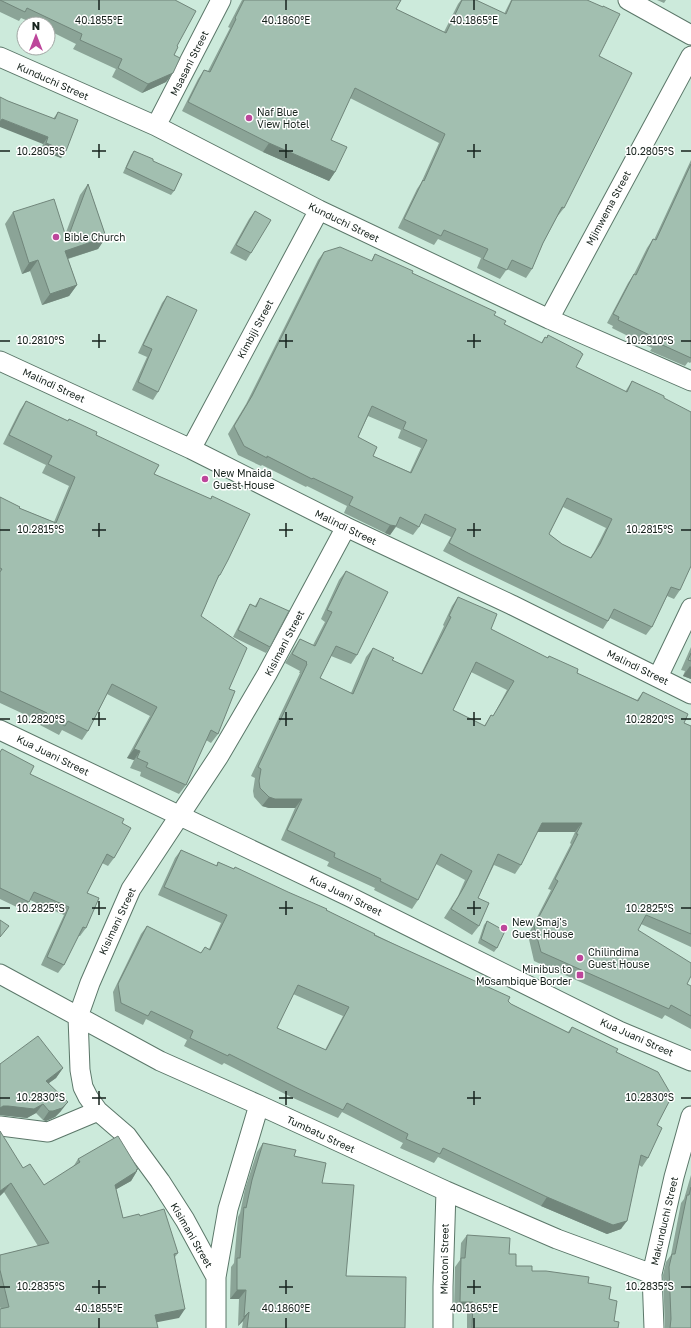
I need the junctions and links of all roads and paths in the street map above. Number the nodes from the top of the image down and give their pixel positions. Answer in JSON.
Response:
{"nodes":[{"id":1,"x":221,"y":0,"type":"edge"},
{"id":2,"x":628,"y":0,"type":"edge"},
{"id":3,"x":691,"y":35,"type":"edge"},
{"id":4,"x":691,"y":56,"type":"edge"},
{"id":5,"x":0,"y":57,"type":"edge"},
{"id":6,"x":156,"y":126,"type":"junction"},
{"id":7,"x":319,"y":210,"type":"junction"},
{"id":8,"x":549,"y":319,"type":"junction"},
{"id":9,"x":0,"y":360,"type":"edge"},
{"id":10,"x":691,"y":381,"type":"edge"},
{"id":11,"x":191,"y":449,"type":"junction"},
{"id":12,"x":346,"y":527,"type":"junction"},
{"id":13,"x":691,"y":608,"type":"edge"},
{"id":14,"x":658,"y":677,"type":"junction"},
{"id":15,"x":691,"y":694,"type":"edge"},
{"id":16,"x":0,"y":730,"type":"edge"},
{"id":17,"x":179,"y":816,"type":"junction"},
{"id":18,"x":0,"y":974,"type":"edge"},
{"id":19,"x":78,"y":1017,"type":"junction"},
{"id":20,"x":691,"y":1061,"type":"edge"},
{"id":21,"x":259,"y":1105,"type":"junction"},
{"id":22,"x":98,"y":1110,"type":"junction"},
{"id":23,"x":691,"y":1116,"type":"edge"},
{"id":24,"x":0,"y":1126,"type":"edge"},
{"id":25,"x":446,"y":1191,"type":"junction"},
{"id":26,"x":652,"y":1274,"type":"junction"},
{"id":27,"x":216,"y":1277,"type":"junction"},
{"id":28,"x":216,"y":1328,"type":"edge"},
{"id":29,"x":443,"y":1328,"type":"edge"},
{"id":30,"x":654,"y":1328,"type":"edge"}],
"edges":[{"from":1,"to":6,"type":"street","name":"Msasani Street"},
{"from":2,"to":3,"type":"street"},
{"from":4,"to":8,"type":"street","name":"Mjimwema Street"},
{"from":5,"to":6,"type":"street","name":"Kunduchi Street"},
{"from":6,"to":7,"type":"street","name":"Kunduchi Street"},
{"from":7,"to":8,"type":"street","name":"Kunduchi Street"},
{"from":7,"to":11,"type":"street","name":"Kimbiji Street"},
{"from":8,"to":10,"type":"street","name":"Kunduchi Street"},
{"from":9,"to":11,"type":"street","name":"Malindi Street"},
{"from":11,"to":12,"type":"street","name":"Malindi Street"},
{"from":12,"to":14,"type":"street","name":"Malindi Street"},
{"from":12,"to":17,"type":"street","name":"Kisimani Street"},
{"from":13,"to":14,"type":"street"},
{"from":14,"to":15,"type":"street","name":"Malindi Street"},
{"from":16,"to":17,"type":"street","name":"Kua Juani Street"},
{"from":17,"to":19,"type":"street","name":"Kisimani Street"},
{"from":17,"to":20,"type":"street","name":"Kua Juani Street"},
{"from":18,"to":19,"type":"street","name":"Tumbatu Street"},
{"from":19,"to":21,"type":"street","name":"Tumbatu Street"},
{"from":19,"to":22,"type":"street","name":"Kisimani Street"},
{"from":21,"to":25,"type":"street","name":"Tumbatu Street"},
{"from":21,"to":27,"type":"street","name":"Kisimani Street"},
{"from":22,"to":24,"type":"street"},
{"from":22,"to":27,"type":"street","name":"Kisimani Street"},
{"from":23,"to":26,"type":"street","name":"Makunduchi Street"},
{"from":25,"to":26,"type":"street","name":"Tumbatu Street"},
{"from":25,"to":29,"type":"street","name":"Mkotoni Street"},
{"from":26,"to":30,"type":"street","name":"Makunduchi Street"},
{"from":27,"to":28,"type":"street","name":"Kisimani Street"}]}
